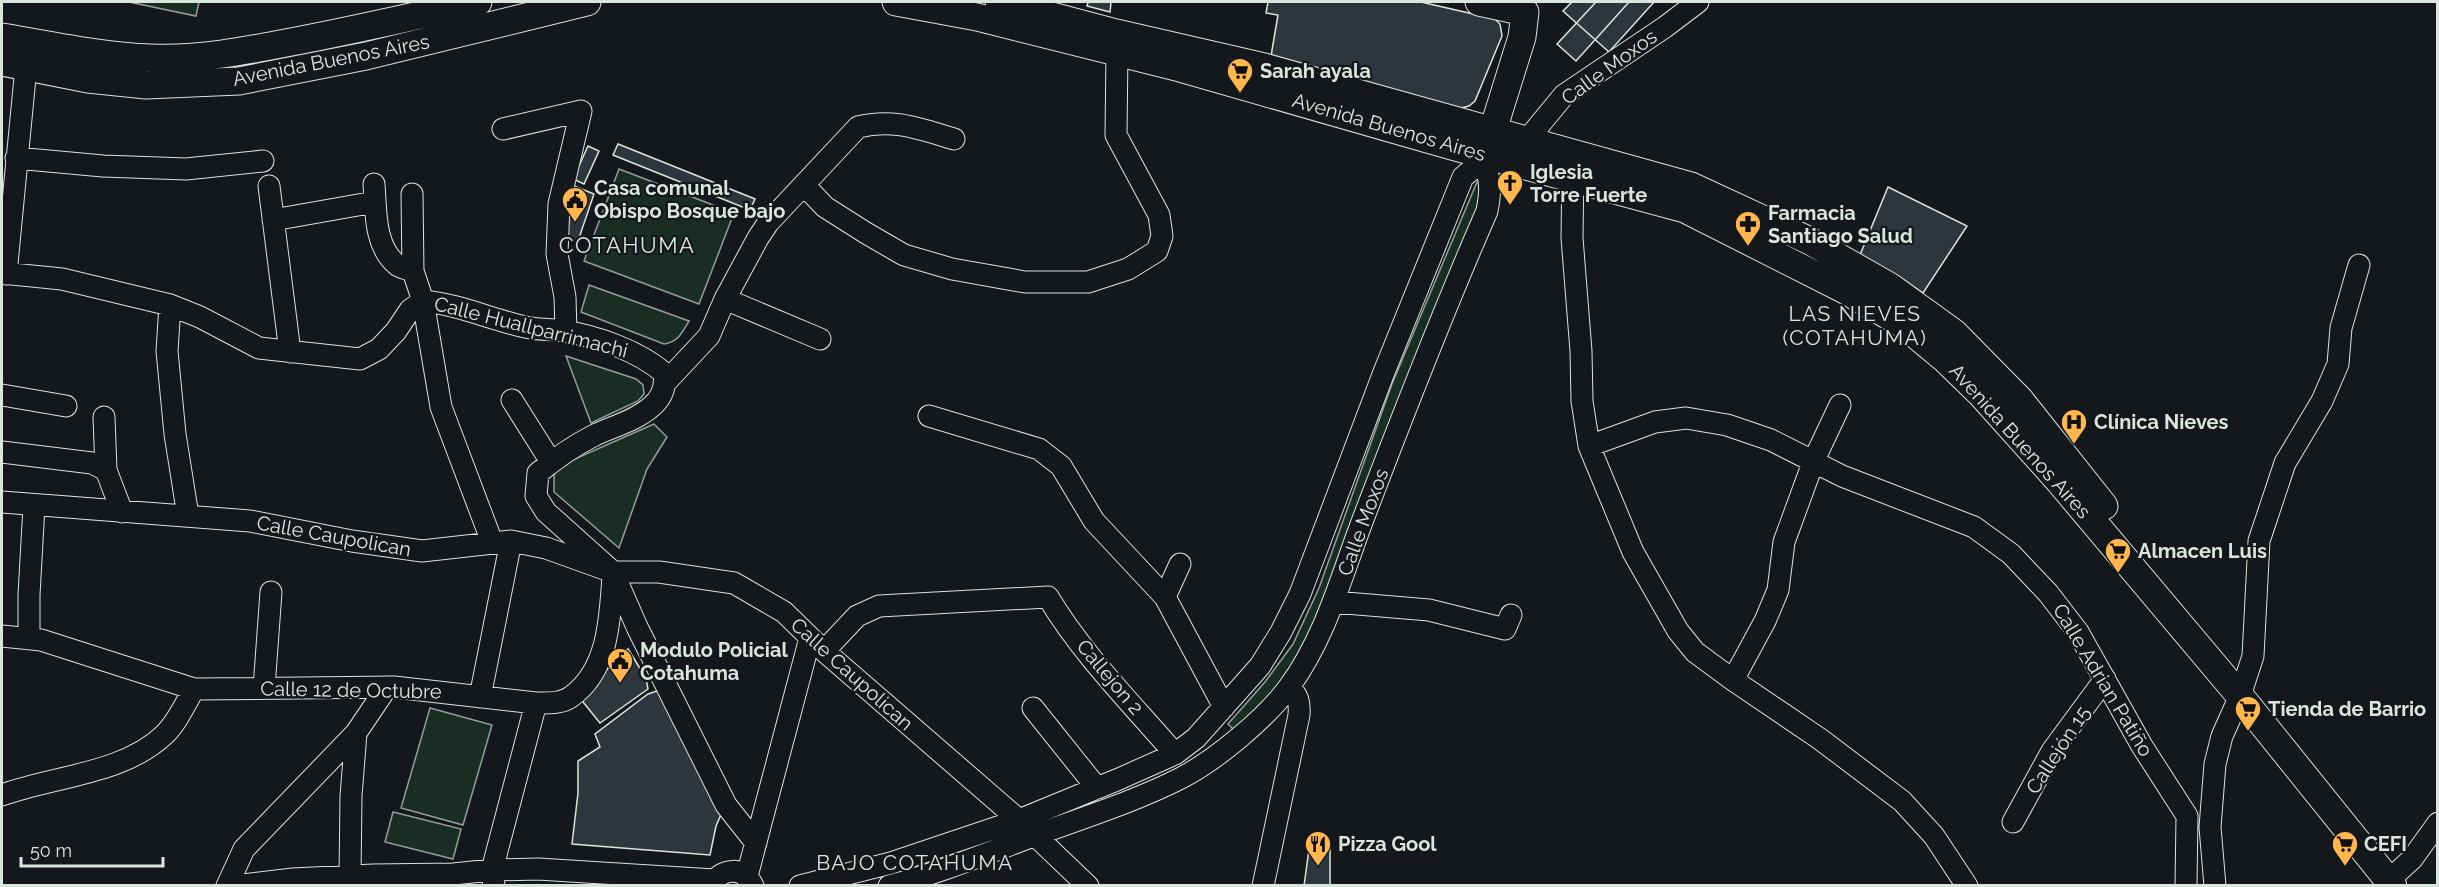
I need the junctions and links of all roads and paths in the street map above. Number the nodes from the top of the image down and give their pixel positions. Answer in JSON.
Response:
{"nodes":[{"id":1,"x":478,"y":2,"type":"edge"},
{"id":2,"x":587,"y":2,"type":"edge"},
{"id":3,"x":896,"y":2,"type":"edge"},
{"id":4,"x":999,"y":2,"type":"edge"},
{"id":5,"x":1479,"y":2,"type":"edge"},
{"id":6,"x":1698,"y":2,"type":"edge"},
{"id":7,"x":1528,"y":7,"type":"edge"},
{"id":8,"x":2,"y":37,"type":"edge"},
{"id":9,"x":1117,"y":52,"type":"junction"},
{"id":10,"x":14,"y":65,"type":"edge"},
{"id":11,"x":503,"y":129,"type":"dead end"},
{"id":12,"x":954,"y":139,"type":"dead end"},
{"id":13,"x":1527,"y":140,"type":"junction"},
{"id":14,"x":1487,"y":148,"type":"junction"},
{"id":15,"x":16,"y":158,"type":"junction"},
{"id":16,"x":263,"y":161,"type":"dead end"},
{"id":17,"x":1573,"y":167,"type":"junction"},
{"id":18,"x":804,"y":185,"type":"junction"},
{"id":19,"x":269,"y":186,"type":"dead end"},
{"id":20,"x":412,"y":194,"type":"dead end"},
{"id":21,"x":273,"y":220,"type":"junction"},
{"id":22,"x":2359,"y":265,"type":"dead end"},
{"id":23,"x":413,"y":271,"type":"junction"},
{"id":24,"x":4,"y":273,"type":"edge"},
{"id":25,"x":725,"y":299,"type":"junction"},
{"id":26,"x":423,"y":301,"type":"junction"},
{"id":27,"x":170,"y":305,"type":"junction"},
{"id":28,"x":566,"y":332,"type":"junction"},
{"id":29,"x":820,"y":339,"type":"dead end"},
{"id":30,"x":290,"y":352,"type":"junction"},
{"id":31,"x":665,"y":383,"type":"junction"},
{"id":32,"x":2,"y":395,"type":"edge"},
{"id":33,"x":512,"y":400,"type":"dead end"},
{"id":34,"x":1840,"y":405,"type":"dead end"},
{"id":35,"x":66,"y":406,"type":"dead end"},
{"id":36,"x":929,"y":416,"type":"dead end"},
{"id":37,"x":104,"y":417,"type":"dead end"},
{"id":38,"x":1589,"y":446,"type":"junction"},
{"id":39,"x":2,"y":452,"type":"edge"},
{"id":40,"x":1814,"y":460,"type":"junction"},
{"id":41,"x":551,"y":462,"type":"junction"},
{"id":42,"x":106,"y":470,"type":"junction"},
{"id":43,"x":2,"y":502,"type":"edge"},
{"id":44,"x":34,"y":506,"type":"junction"},
{"id":45,"x":122,"y":512,"type":"junction"},
{"id":46,"x":188,"y":516,"type":"junction"},
{"id":47,"x":502,"y":542,"type":"junction"},
{"id":48,"x":1180,"y":564,"type":"dead end"},
{"id":49,"x":613,"y":572,"type":"junction"},
{"id":50,"x":271,"y":592,"type":"dead end"},
{"id":51,"x":1165,"y":597,"type":"junction"},
{"id":52,"x":1334,"y":602,"type":"junction"},
{"id":53,"x":1511,"y":615,"type":"dead end"},
{"id":54,"x":2,"y":636,"type":"edge"},
{"id":55,"x":29,"y":639,"type":"junction"},
{"id":56,"x":817,"y":645,"type":"junction"},
{"id":57,"x":1733,"y":680,"type":"junction"},
{"id":58,"x":2105,"y":680,"type":"junction"},
{"id":59,"x":387,"y":687,"type":"junction"},
{"id":60,"x":1289,"y":687,"type":"junction"},
{"id":61,"x":264,"y":688,"type":"junction"},
{"id":62,"x":2243,"y":688,"type":"junction"},
{"id":63,"x":194,"y":689,"type":"junction"},
{"id":64,"x":480,"y":696,"type":"junction"},
{"id":65,"x":536,"y":703,"type":"junction"},
{"id":66,"x":1224,"y":707,"type":"junction"},
{"id":67,"x":1033,"y":708,"type":"dead end"},
{"id":68,"x":356,"y":733,"type":"junction"},
{"id":69,"x":1175,"y":754,"type":"junction"},
{"id":70,"x":1097,"y":788,"type":"junction"},
{"id":71,"x":2,"y":795,"type":"edge"},
{"id":72,"x":1018,"y":820,"type":"junction"},
{"id":73,"x":2013,"y":822,"type":"dead end"},
{"id":74,"x":2438,"y":823,"type":"edge"},
{"id":75,"x":1036,"y":835,"type":"junction"},
{"id":76,"x":756,"y":843,"type":"junction"},
{"id":77,"x":350,"y":876,"type":"junction"},
{"id":78,"x":493,"y":878,"type":"edge"},
{"id":79,"x":2400,"y":880,"type":"edge"},
{"id":80,"x":750,"y":881,"type":"edge"},
{"id":81,"x":713,"y":883,"type":"edge"},
{"id":82,"x":227,"y":885,"type":"edge"},
{"id":83,"x":234,"y":885,"type":"edge"},
{"id":84,"x":800,"y":885,"type":"edge"},
{"id":85,"x":889,"y":885,"type":"edge"},
{"id":86,"x":1088,"y":885,"type":"edge"},
{"id":87,"x":1263,"y":885,"type":"edge"},
{"id":88,"x":1966,"y":885,"type":"edge"},
{"id":89,"x":2186,"y":885,"type":"edge"},
{"id":90,"x":2215,"y":885,"type":"edge"}],
"edges":[{"from":1,"to":8,"type":"main road","name":"Avenida Buenos Aires"},
{"from":2,"to":10,"type":"main road","name":"Avenida Buenos Aires"},
{"from":3,"to":9,"type":"main road","name":"Avenida Buenos Aires"},
{"from":4,"to":14,"type":"main road","name":"Avenida Buenos Aires"},
{"from":5,"to":7,"type":"main road"},
{"from":6,"to":13,"type":"street","name":"Calle Moxos"},
{"from":7,"to":14,"type":"main road"},
{"from":9,"to":14,"type":"main road","name":"Avenida Buenos Aires"},
{"from":9,"to":18,"type":"street"},
{"from":10,"to":15,"type":"street"},
{"from":11,"to":28,"type":"street"},
{"from":12,"to":18,"type":"street"},
{"from":13,"to":14,"type":"main road","name":"Avenida Buenos Aires"},
{"from":13,"to":17,"type":"main road","name":"Avenida Buenos Aires"},
{"from":14,"to":17,"type":"main road","name":"Avenida Buenos Aires"},
{"from":14,"to":52,"type":"street","name":"Calle Moxos"},
{"from":14,"to":66,"type":"street","name":"Calle Moxos"},
{"from":15,"to":16,"type":"street"},
{"from":15,"to":24,"type":"street"},
{"from":17,"to":38,"type":"street"},
{"from":17,"to":62,"type":"main road","name":"Avenida Buenos Aires"},
{"from":18,"to":25,"type":"street"},
{"from":19,"to":21,"type":"street"},
{"from":20,"to":23,"type":"street"},
{"from":21,"to":23,"type":"street"},
{"from":21,"to":30,"type":"street"},
{"from":22,"to":62,"type":"street"},
{"from":23,"to":26,"type":"street"},
{"from":24,"to":27,"type":"street","name":"Calle Huallparrimachi"},
{"from":25,"to":29,"type":"street"},
{"from":25,"to":31,"type":"street"},
{"from":26,"to":28,"type":"street","name":"Calle Huallparrimachi"},
{"from":26,"to":30,"type":"street","name":"Calle Huallparrimachi"},
{"from":26,"to":47,"type":"street"},
{"from":27,"to":30,"type":"street","name":"Calle Huallparrimachi"},
{"from":27,"to":46,"type":"street"},
{"from":28,"to":31,"type":"street","name":"Calle Huallparrimachi"},
{"from":31,"to":41,"type":"street"},
{"from":32,"to":35,"type":"street"},
{"from":33,"to":41,"type":"street"},
{"from":34,"to":40,"type":"street"},
{"from":36,"to":51,"type":"street"},
{"from":37,"to":42,"type":"street"},
{"from":38,"to":40,"type":"street","name":"Calle Adrian Patiño"},
{"from":38,"to":57,"type":"street"},
{"from":39,"to":42,"type":"street"},
{"from":40,"to":57,"type":"street"},
{"from":40,"to":58,"type":"street","name":"Calle Adrian Patiño"},
{"from":41,"to":49,"type":"street"},
{"from":42,"to":45,"type":"street"},
{"from":43,"to":44,"type":"street","name":"Calle Caupolican"},
{"from":44,"to":45,"type":"street","name":"Calle Caupolican"},
{"from":44,"to":55,"type":"street"},
{"from":45,"to":46,"type":"street","name":"Calle Caupolican"},
{"from":46,"to":47,"type":"street","name":"Calle Caupolican"},
{"from":47,"to":49,"type":"street","name":"Calle Caupolican"},
{"from":47,"to":64,"type":"street"},
{"from":48,"to":51,"type":"street"},
{"from":49,"to":56,"type":"street","name":"Calle Caupolican"},
{"from":49,"to":65,"type":"street","name":"Calle 12 de Octubre"},
{"from":49,"to":76,"type":"street"},
{"from":50,"to":61,"type":"street"},
{"from":51,"to":66,"type":"street"},
{"from":52,"to":53,"type":"street"},
{"from":52,"to":60,"type":"street","name":"Calle Moxos"},
{"from":54,"to":55,"type":"street","name":"Calle 12 de Octubre"},
{"from":55,"to":63,"type":"street","name":"Calle 12 de Octubre"},
{"from":56,"to":69,"type":"street","name":"Callejon 2"},
{"from":56,"to":72,"type":"street","name":"Calle Caupolican"},
{"from":56,"to":76,"type":"street"},
{"from":57,"to":88,"type":"street"},
{"from":58,"to":73,"type":"street","name":"Callejón 15"},
{"from":58,"to":89,"type":"street","name":"Calle Adrian Patiño"},
{"from":59,"to":61,"type":"street","name":"Calle 12 de Octubre"},
{"from":59,"to":64,"type":"street","name":"Calle 12 de Octubre"},
{"from":59,"to":68,"type":"street"},
{"from":60,"to":75,"type":"street","name":"Calle Moxos"},
{"from":60,"to":87,"type":"street"},
{"from":61,"to":63,"type":"street","name":"Calle 12 de Octubre"},
{"from":62,"to":79,"type":"main road","name":"Avenida Buenos Aires"},
{"from":62,"to":90,"type":"street"},
{"from":63,"to":71,"type":"street"},
{"from":64,"to":65,"type":"street","name":"Calle 12 de Octubre"},
{"from":65,"to":78,"type":"street"},
{"from":66,"to":69,"type":"street","name":"Calle Moxos"},
{"from":67,"to":70,"type":"street"},
{"from":68,"to":77,"type":"street"},
{"from":68,"to":82,"type":"street"},
{"from":69,"to":70,"type":"street","name":"Calle Moxos"},
{"from":70,"to":72,"type":"street","name":"Calle Moxos"},
{"from":72,"to":75,"type":"street","name":"Calle Caupolican"},
{"from":72,"to":84,"type":"street","name":"Calle Moxos"},
{"from":74,"to":79,"type":"street"},
{"from":75,"to":85,"type":"street","name":"Calle Moxos"},
{"from":75,"to":86,"type":"street","name":"Calle Caupolican"},
{"from":76,"to":80,"type":"street"},
{"from":77,"to":78,"type":"street"},
{"from":77,"to":83,"type":"street"},
{"from":78,"to":81,"type":"street"},
{"from":80,"to":81,"type":"street"}]}
